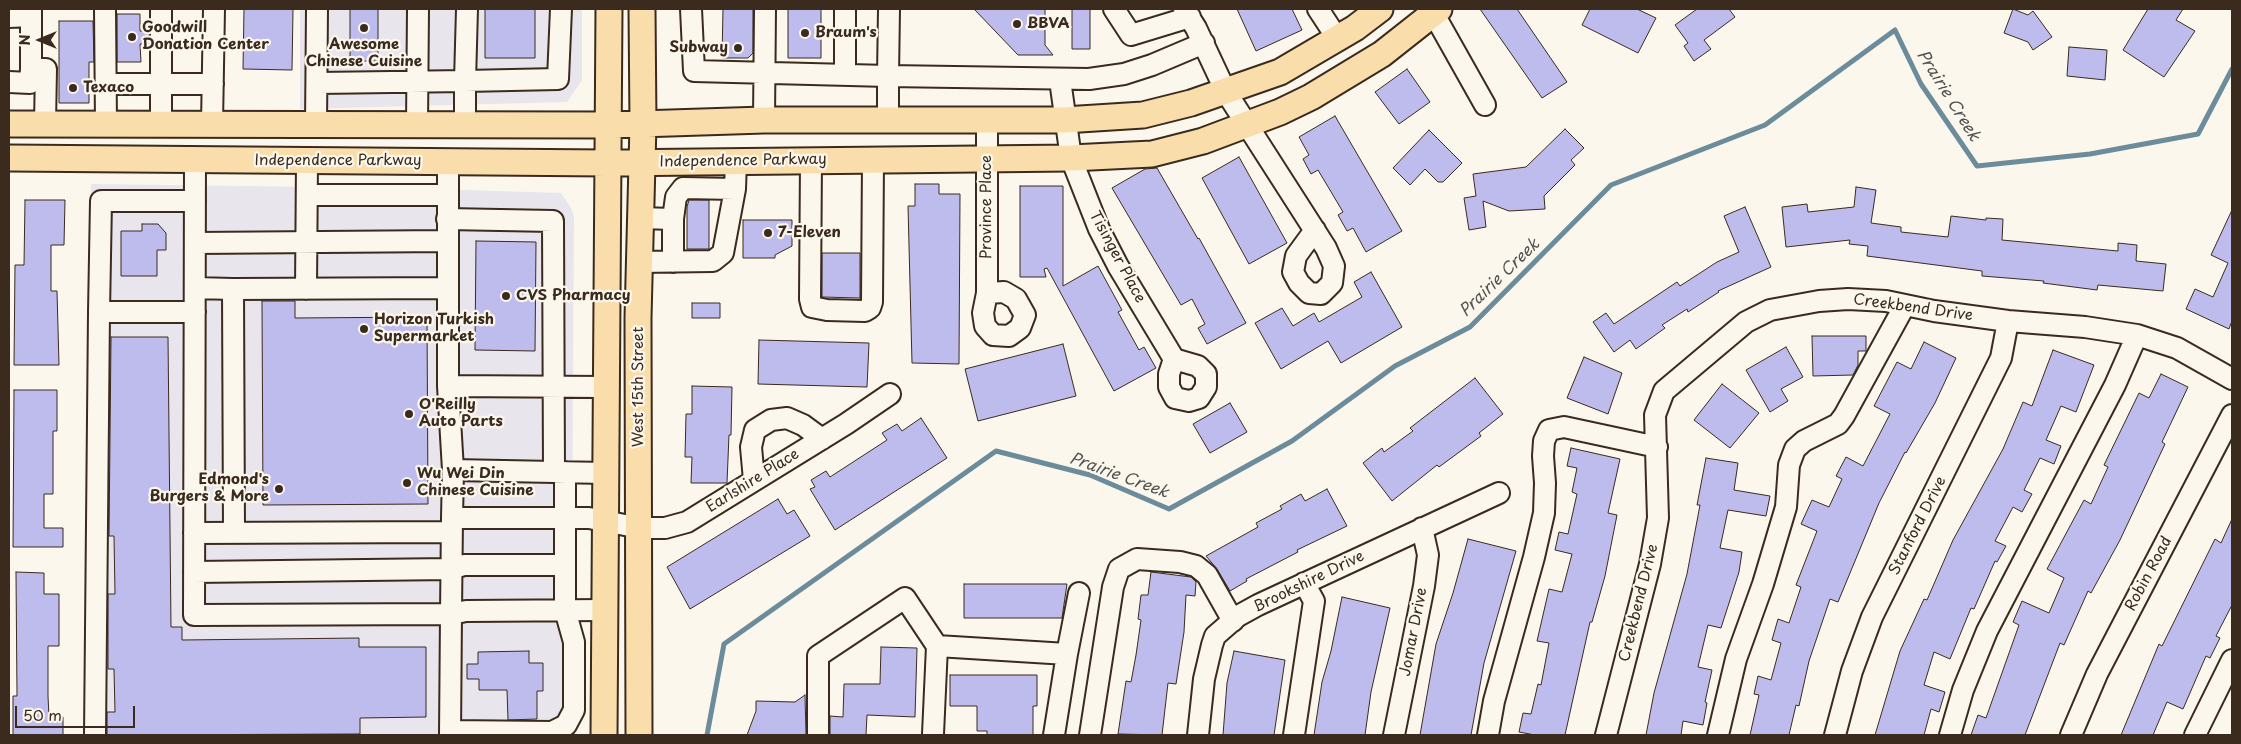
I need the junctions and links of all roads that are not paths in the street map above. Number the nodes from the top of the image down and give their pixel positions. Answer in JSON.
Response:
{"nodes":[{"id":1,"x":105,"y":9,"type":"edge"},
{"id":2,"x":161,"y":9,"type":"edge"},
{"id":3,"x":214,"y":9,"type":"edge"},
{"id":4,"x":317,"y":9,"type":"edge"},
{"id":5,"x":418,"y":9,"type":"edge"},
{"id":6,"x":467,"y":9,"type":"edge"},
{"id":7,"x":562,"y":9,"type":"edge"},
{"id":8,"x":609,"y":9,"type":"edge"},
{"id":9,"x":642,"y":9,"type":"edge"},
{"id":10,"x":692,"y":9,"type":"edge"},
{"id":11,"x":766,"y":9,"type":"edge"},
{"id":12,"x":844,"y":9,"type":"edge"},
{"id":13,"x":889,"y":9,"type":"edge"},
{"id":14,"x":1114,"y":9,"type":"edge"},
{"id":15,"x":1318,"y":9,"type":"edge"},
{"id":16,"x":1380,"y":9,"type":"edge"},
{"id":17,"x":1435,"y":10,"type":"edge"},
{"id":18,"x":31,"y":13,"type":"edge"},
{"id":19,"x":1187,"y":13,"type":"edge"},
{"id":20,"x":9,"y":17,"type":"edge"},
{"id":21,"x":1337,"y":38,"type":"junction"},
{"id":22,"x":1204,"y":43,"type":"junction"},
{"id":23,"x":31,"y":69,"type":"junction"},
{"id":24,"x":765,"y":74,"type":"junction"},
{"id":25,"x":844,"y":76,"type":"junction"},
{"id":26,"x":888,"y":76,"type":"junction"},
{"id":27,"x":1060,"y":80,"type":"junction"},
{"id":28,"x":465,"y":81,"type":"junction"},
{"id":29,"x":9,"y":82,"type":"edge"},
{"id":30,"x":417,"y":82,"type":"junction"},
{"id":31,"x":318,"y":83,"type":"junction"},
{"id":32,"x":106,"y":84,"type":"junction"},
{"id":33,"x":161,"y":84,"type":"junction"},
{"id":34,"x":212,"y":84,"type":"junction"},
{"id":35,"x":1226,"y":92,"type":"junction"},
{"id":36,"x":1485,"y":105,"type":"dead end"},
{"id":37,"x":764,"y":120,"type":"junction"},
{"id":38,"x":888,"y":120,"type":"junction"},
{"id":39,"x":1064,"y":120,"type":"junction"},
{"id":40,"x":988,"y":121,"type":"junction"},
{"id":41,"x":9,"y":124,"type":"edge"},
{"id":42,"x":45,"y":124,"type":"junction"},
{"id":43,"x":106,"y":124,"type":"junction"},
{"id":44,"x":161,"y":124,"type":"junction"},
{"id":45,"x":208,"y":124,"type":"junction"},
{"id":46,"x":316,"y":124,"type":"junction"},
{"id":47,"x":642,"y":124,"type":"junction"},
{"id":48,"x":417,"y":125,"type":"junction"},
{"id":49,"x":465,"y":125,"type":"junction"},
{"id":50,"x":608,"y":125,"type":"junction"},
{"id":51,"x":1247,"y":125,"type":"junction"},
{"id":52,"x":9,"y":158,"type":"edge"},
{"id":53,"x":986,"y":158,"type":"junction"},
{"id":54,"x":1071,"y":158,"type":"junction"},
{"id":55,"x":880,"y":159,"type":"junction"},
{"id":56,"x":200,"y":160,"type":"junction"},
{"id":57,"x":811,"y":160,"type":"junction"},
{"id":58,"x":307,"y":161,"type":"junction"},
{"id":59,"x":415,"y":162,"type":"junction"},
{"id":60,"x":448,"y":162,"type":"junction"},
{"id":61,"x":642,"y":162,"type":"junction"},
{"id":62,"x":736,"y":162,"type":"junction"},
{"id":63,"x":607,"y":163,"type":"junction"},
{"id":64,"x":735,"y":189,"type":"junction"},
{"id":65,"x":307,"y":195,"type":"junction"},
{"id":66,"x":447,"y":195,"type":"junction"},
{"id":67,"x":195,"y":201,"type":"junction"},
{"id":68,"x":640,"y":218,"type":"junction"},
{"id":69,"x":447,"y":219,"type":"junction"},
{"id":70,"x":673,"y":219,"type":"junction"},
{"id":71,"x":1315,"y":230,"type":"dead end"},
{"id":72,"x":447,"y":241,"type":"junction"},
{"id":73,"x":195,"y":242,"type":"junction"},
{"id":74,"x":307,"y":242,"type":"junction"},
{"id":75,"x":639,"y":262,"type":"junction"},
{"id":76,"x":673,"y":262,"type":"junction"},
{"id":77,"x":195,"y":288,"type":"junction"},
{"id":78,"x":448,"y":288,"type":"junction"},
{"id":79,"x":233,"y":289,"type":"junction"},
{"id":80,"x":306,"y":289,"type":"junction"},
{"id":81,"x":987,"y":293,"type":"dead end"},
{"id":82,"x":1905,"y":305,"type":"junction"},
{"id":83,"x":99,"y":312,"type":"junction"},
{"id":84,"x":195,"y":312,"type":"junction"},
{"id":85,"x":2008,"y":321,"type":"junction"},
{"id":86,"x":2137,"y":335,"type":"junction"},
{"id":87,"x":1174,"y":359,"type":"dead end"},
{"id":88,"x":2232,"y":379,"type":"edge"},
{"id":89,"x":448,"y":386,"type":"junction"},
{"id":90,"x":554,"y":388,"type":"junction"},
{"id":91,"x":605,"y":388,"type":"junction"},
{"id":92,"x":890,"y":394,"type":"dead end"},
{"id":93,"x":2232,"y":415,"type":"edge"},
{"id":94,"x":822,"y":439,"type":"junction"},
{"id":95,"x":1657,"y":447,"type":"junction"},
{"id":96,"x":453,"y":470,"type":"junction"},
{"id":97,"x":559,"y":471,"type":"junction"},
{"id":98,"x":604,"y":473,"type":"junction"},
{"id":99,"x":754,"y":480,"type":"junction"},
{"id":100,"x":1499,"y":493,"type":"dead end"},
{"id":101,"x":564,"y":518,"type":"junction"},
{"id":102,"x":604,"y":521,"type":"junction"},
{"id":103,"x":451,"y":525,"type":"junction"},
{"id":104,"x":640,"y":528,"type":"junction"},
{"id":105,"x":1422,"y":528,"type":"junction"},
{"id":106,"x":194,"y":533,"type":"junction"},
{"id":107,"x":234,"y":533,"type":"junction"},
{"id":108,"x":565,"y":565,"type":"junction"},
{"id":109,"x":451,"y":569,"type":"junction"},
{"id":110,"x":194,"y":572,"type":"junction"},
{"id":111,"x":1304,"y":583,"type":"junction"},
{"id":112,"x":1079,"y":593,"type":"dead end"},
{"id":113,"x":565,"y":610,"type":"junction"},
{"id":114,"x":604,"y":610,"type":"junction"},
{"id":115,"x":452,"y":614,"type":"junction"},
{"id":116,"x":1233,"y":621,"type":"junction"},
{"id":117,"x":937,"y":646,"type":"junction"},
{"id":118,"x":1067,"y":654,"type":"junction"},
{"id":119,"x":2232,"y":660,"type":"edge"},
{"id":120,"x":450,"y":733,"type":"edge"},
{"id":121,"x":95,"y":735,"type":"edge"},
{"id":122,"x":604,"y":735,"type":"edge"},
{"id":123,"x":638,"y":735,"type":"edge"},
{"id":124,"x":818,"y":735,"type":"edge"},
{"id":125,"x":929,"y":735,"type":"edge"},
{"id":126,"x":1054,"y":735,"type":"edge"},
{"id":127,"x":1090,"y":735,"type":"edge"},
{"id":128,"x":1198,"y":735,"type":"edge"},
{"id":129,"x":1294,"y":735,"type":"edge"},
{"id":130,"x":1394,"y":735,"type":"edge"},
{"id":131,"x":1488,"y":735,"type":"edge"},
{"id":132,"x":1606,"y":735,"type":"edge"},
{"id":133,"x":1718,"y":735,"type":"edge"},
{"id":134,"x":1835,"y":735,"type":"edge"},
{"id":135,"x":1950,"y":735,"type":"edge"},
{"id":136,"x":2071,"y":735,"type":"edge"},
{"id":137,"x":2195,"y":735,"type":"edge"}],
"edges":[{"from":1,"to":32,"type":"street"},
{"from":2,"to":33,"type":"street"},
{"from":3,"to":34,"type":"street"},
{"from":4,"to":31,"type":"street"},
{"from":5,"to":30,"type":"street"},
{"from":6,"to":28,"type":"street"},
{"from":7,"to":28,"type":"street"},
{"from":8,"to":50,"type":"main road"},
{"from":9,"to":47,"type":"main road","name":"West 15th Street"},
{"from":10,"to":24,"type":"street"},
{"from":11,"to":24,"type":"street"},
{"from":12,"to":25,"type":"street"},
{"from":13,"to":26,"type":"street"},
{"from":14,"to":19,"type":"street"},
{"from":15,"to":21,"type":"street"},
{"from":16,"to":21,"type":"main road"},
{"from":17,"to":36,"type":"street"},
{"from":17,"to":51,"type":"main road","name":"Independence Parkway"},
{"from":18,"to":20,"type":"street"},
{"from":18,"to":23,"type":"street"},
{"from":19,"to":22,"type":"street"},
{"from":21,"to":35,"type":"main road"},
{"from":22,"to":27,"type":"street"},
{"from":22,"to":35,"type":"street"},
{"from":23,"to":29,"type":"street"},
{"from":23,"to":42,"type":"street"},
{"from":24,"to":25,"type":"street"},
{"from":24,"to":37,"type":"street"},
{"from":25,"to":26,"type":"street"},
{"from":26,"to":27,"type":"street"},
{"from":26,"to":38,"type":"street"},
{"from":27,"to":39,"type":"street","name":"Tisinger Place"},
{"from":28,"to":30,"type":"street"},
{"from":28,"to":49,"type":"street"},
{"from":30,"to":31,"type":"street"},
{"from":30,"to":48,"type":"street"},
{"from":31,"to":46,"type":"street"},
{"from":32,"to":33,"type":"street"},
{"from":32,"to":43,"type":"street"},
{"from":33,"to":34,"type":"street"},
{"from":33,"to":44,"type":"street"},
{"from":34,"to":45,"type":"street"},
{"from":35,"to":39,"type":"main road"},
{"from":35,"to":51,"type":"street"},
{"from":37,"to":38,"type":"main road"},
{"from":37,"to":47,"type":"main road"},
{"from":38,"to":40,"type":"main road"},
{"from":38,"to":55,"type":"main road"},
{"from":39,"to":40,"type":"main road"},
{"from":39,"to":54,"type":"street","name":"Tisinger Place"},
{"from":40,"to":53,"type":"street","name":"Province Place"},
{"from":41,"to":42,"type":"main road"},
{"from":42,"to":43,"type":"main road"},
{"from":43,"to":44,"type":"main road"},
{"from":44,"to":45,"type":"main road"},
{"from":45,"to":46,"type":"main road"},
{"from":45,"to":56,"type":"main road"},
{"from":46,"to":48,"type":"main road"},
{"from":47,"to":50,"type":"main road"},
{"from":47,"to":61,"type":"main road","name":"West 15th Street"},
{"from":48,"to":49,"type":"main road"},
{"from":48,"to":59,"type":"main road"},
{"from":49,"to":50,"type":"main road"},
{"from":50,"to":63,"type":"main road"},
{"from":51,"to":54,"type":"main road","name":"Independence Parkway"},
{"from":51,"to":71,"type":"street"},
{"from":52,"to":56,"type":"main road","name":"Independence Parkway"},
{"from":53,"to":54,"type":"main road","name":"Independence Parkway"},
{"from":53,"to":55,"type":"main road","name":"Independence Parkway"},
{"from":53,"to":81,"type":"street","name":"Province Place"},
{"from":54,"to":87,"type":"street","name":"Tisinger Place"},
{"from":55,"to":57,"type":"main road","name":"Independence Parkway"},
{"from":55,"to":57,"type":"street"},
{"from":56,"to":58,"type":"main road","name":"Independence Parkway"},
{"from":56,"to":67,"type":"street"},
{"from":57,"to":62,"type":"main road","name":"Independence Parkway"},
{"from":58,"to":59,"type":"main road","name":"Independence Parkway"},
{"from":58,"to":65,"type":"street"},
{"from":59,"to":60,"type":"main road","name":"Independence Parkway"},
{"from":60,"to":63,"type":"main road","name":"Independence Parkway"},
{"from":60,"to":66,"type":"street"},
{"from":61,"to":62,"type":"main road","name":"Independence Parkway"},
{"from":61,"to":63,"type":"main road","name":"Independence Parkway"},
{"from":61,"to":68,"type":"main road","name":"West 15th Street"},
{"from":62,"to":64,"type":"street"},
{"from":63,"to":91,"type":"main road"},
{"from":64,"to":70,"type":"street"},
{"from":64,"to":76,"type":"street"},
{"from":65,"to":66,"type":"street"},
{"from":65,"to":74,"type":"street"},
{"from":66,"to":69,"type":"street"},
{"from":67,"to":73,"type":"street"},
{"from":67,"to":83,"type":"street"},
{"from":68,"to":70,"type":"street"},
{"from":68,"to":75,"type":"main road","name":"West 15th Street"},
{"from":69,"to":72,"type":"street"},
{"from":69,"to":90,"type":"street"},
{"from":70,"to":76,"type":"street"},
{"from":72,"to":74,"type":"street"},
{"from":72,"to":78,"type":"street"},
{"from":73,"to":74,"type":"street"},
{"from":73,"to":77,"type":"street"},
{"from":74,"to":80,"type":"street"},
{"from":75,"to":76,"type":"street"},
{"from":75,"to":104,"type":"main road","name":"West 15th Street"},
{"from":77,"to":79,"type":"street"},
{"from":77,"to":84,"type":"street"},
{"from":78,"to":80,"type":"street"},
{"from":78,"to":89,"type":"street"},
{"from":79,"to":80,"type":"street"},
{"from":79,"to":107,"type":"street"},
{"from":82,"to":85,"type":"street","name":"Creekbend Drive"},
{"from":82,"to":95,"type":"street","name":"Creekbend Drive"},
{"from":82,"to":133,"type":"street"},
{"from":83,"to":84,"type":"street"},
{"from":83,"to":121,"type":"street"},
{"from":84,"to":106,"type":"street"},
{"from":85,"to":86,"type":"street","name":"Creekbend Drive"},
{"from":85,"to":134,"type":"street","name":"Stanford Drive"},
{"from":86,"to":88,"type":"street","name":"Creekbend Drive"},
{"from":86,"to":135,"type":"street"},
{"from":89,"to":90,"type":"street"},
{"from":89,"to":96,"type":"street"},
{"from":90,"to":91,"type":"street"},
{"from":90,"to":97,"type":"street"},
{"from":91,"to":98,"type":"main road"},
{"from":92,"to":94,"type":"street","name":"Earlshire Place"},
{"from":93,"to":136,"type":"street","name":"Robin Road"},
{"from":94,"to":99,"type":"street","name":"Earlshire Place"},
{"from":94,"to":99,"type":"street"},
{"from":95,"to":131,"type":"street"},
{"from":95,"to":132,"type":"street","name":"Creekbend Drive"},
{"from":96,"to":97,"type":"street"},
{"from":96,"to":103,"type":"street"},
{"from":97,"to":98,"type":"street"},
{"from":97,"to":101,"type":"street"},
{"from":98,"to":102,"type":"main road"},
{"from":99,"to":104,"type":"street","name":"Earlshire Place"},
{"from":100,"to":105,"type":"street","name":"Brookshire Drive"},
{"from":101,"to":102,"type":"street","name":"Earlshire Place"},
{"from":101,"to":103,"type":"street","name":"Earlshire Place"},
{"from":101,"to":108,"type":"street"},
{"from":102,"to":104,"type":"street","name":"Earlshire Place"},
{"from":102,"to":114,"type":"main road"},
{"from":103,"to":107,"type":"street","name":"Earlshire Place"},
{"from":103,"to":109,"type":"street"},
{"from":104,"to":123,"type":"main road","name":"West 15th Street"},
{"from":105,"to":111,"type":"street","name":"Brookshire Drive"},
{"from":105,"to":130,"type":"street","name":"Jomar Drive"},
{"from":106,"to":107,"type":"street","name":"Earlshire Place"},
{"from":106,"to":110,"type":"street"},
{"from":108,"to":109,"type":"street"},
{"from":108,"to":113,"type":"street"},
{"from":109,"to":110,"type":"street"},
{"from":109,"to":115,"type":"street"},
{"from":110,"to":115,"type":"street"},
{"from":111,"to":116,"type":"street","name":"Brookshire Drive"},
{"from":111,"to":129,"type":"street"},
{"from":112,"to":118,"type":"street"},
{"from":113,"to":114,"type":"street"},
{"from":113,"to":115,"type":"street"},
{"from":113,"to":120,"type":"street"},
{"from":114,"to":122,"type":"main road"},
{"from":115,"to":120,"type":"street"},
{"from":116,"to":127,"type":"street"},
{"from":116,"to":128,"type":"street","name":"Brookshire Drive"},
{"from":117,"to":118,"type":"street"},
{"from":117,"to":124,"type":"street"},
{"from":117,"to":125,"type":"street"},
{"from":118,"to":126,"type":"street"},
{"from":119,"to":137,"type":"street"}]}
